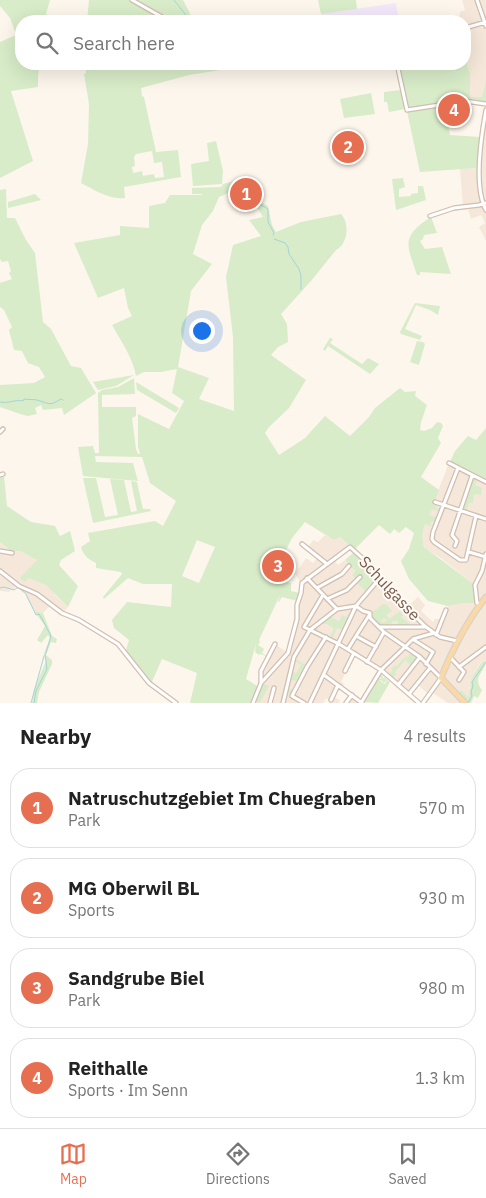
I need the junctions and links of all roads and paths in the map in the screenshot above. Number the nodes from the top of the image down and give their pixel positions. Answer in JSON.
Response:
{"nodes":[{"id":1,"x":132,"y":0,"type":"edge"},
{"id":2,"x":477,"y":0,"type":"edge"},
{"id":3,"x":158,"y":15,"type":"edge"},
{"id":4,"x":485,"y":24,"type":"edge"},
{"id":5,"x":471,"y":27,"type":"edge"},
{"id":6,"x":398,"y":70,"type":"edge"},
{"id":7,"x":486,"y":104,"type":"edge"},
{"id":8,"x":486,"y":110,"type":"edge"},
{"id":9,"x":484,"y":130,"type":"edge"},
{"id":10,"x":480,"y":166,"type":"junction"},
{"id":11,"x":486,"y":166,"type":"edge"},
{"id":12,"x":484,"y":203,"type":"edge"},
{"id":13,"x":486,"y":210,"type":"edge"},
{"id":14,"x":430,"y":216,"type":"dead end"},
{"id":15,"x":449,"y":463,"type":"dead end"},
{"id":16,"x":458,"y":468,"type":"junction"},
{"id":17,"x":472,"y":476,"type":"junction"},
{"id":18,"x":486,"y":482,"type":"edge"},
{"id":19,"x":435,"y":502,"type":"dead end"},
{"id":20,"x":445,"y":505,"type":"junction"},
{"id":21,"x":461,"y":510,"type":"junction"},
{"id":22,"x":476,"y":516,"type":"junction"},
{"id":23,"x":486,"y":519,"type":"edge"},
{"id":24,"x":302,"y":544,"type":"dead end"},
{"id":25,"x":456,"y":546,"type":"dead end"},
{"id":26,"x":0,"y":551,"type":"edge"},
{"id":27,"x":469,"y":552,"type":"junction"},
{"id":28,"x":12,"y":553,"type":"dead end"},
{"id":29,"x":486,"y":556,"type":"edge"},
{"id":30,"x":327,"y":564,"type":"junction"},
{"id":31,"x":349,"y":566,"type":"dead end"},
{"id":32,"x":0,"y":571,"type":"edge"},
{"id":33,"x":360,"y":577,"type":"dead end"},
{"id":34,"x":307,"y":578,"type":"junction"},
{"id":35,"x":380,"y":578,"type":"junction"},
{"id":36,"x":317,"y":588,"type":"junction"},
{"id":37,"x":323,"y":595,"type":"junction"},
{"id":38,"x":486,"y":597,"type":"edge"},
{"id":39,"x":327,"y":599,"type":"junction"},
{"id":40,"x":480,"y":605,"type":"junction"},
{"id":41,"x":356,"y":606,"type":"junction"},
{"id":42,"x":337,"y":609,"type":"junction"},
{"id":43,"x":446,"y":610,"type":"dead end"},
{"id":44,"x":370,"y":614,"type":"junction"},
{"id":45,"x":426,"y":626,"type":"junction"},
{"id":46,"x":378,"y":627,"type":"junction"},
{"id":47,"x":310,"y":630,"type":"junction"},
{"id":48,"x":384,"y":632,"type":"junction"},
{"id":49,"x":435,"y":634,"type":"junction"},
{"id":50,"x":356,"y":636,"type":"junction"},
{"id":51,"x":326,"y":637,"type":"junction"},
{"id":52,"x":413,"y":639,"type":"junction"},
{"id":53,"x":457,"y":641,"type":"junction"},
{"id":54,"x":275,"y":644,"type":"dead end"},
{"id":55,"x":339,"y":644,"type":"junction"},
{"id":56,"x":406,"y":646,"type":"junction"},
{"id":57,"x":486,"y":646,"type":"edge"},
{"id":58,"x":376,"y":647,"type":"junction"},
{"id":59,"x":348,"y":649,"type":"junction"},
{"id":60,"x":288,"y":653,"type":"junction"},
{"id":61,"x":354,"y":653,"type":"junction"},
{"id":62,"x":294,"y":657,"type":"junction"},
{"id":63,"x":420,"y":657,"type":"junction"},
{"id":64,"x":450,"y":657,"type":"junction"},
{"id":65,"x":367,"y":662,"type":"junction"},
{"id":66,"x":426,"y":664,"type":"junction"},
{"id":67,"x":459,"y":667,"type":"junction"},
{"id":68,"x":430,"y":668,"type":"junction"},
{"id":69,"x":381,"y":670,"type":"junction"},
{"id":70,"x":345,"y":671,"type":"dead end"},
{"id":71,"x":324,"y":675,"type":"junction"},
{"id":72,"x":441,"y":678,"type":"junction"},
{"id":73,"x":459,"y":680,"type":"dead end"},
{"id":74,"x":261,"y":682,"type":"junction"},
{"id":75,"x":338,"y":685,"type":"junction"},
{"id":76,"x":398,"y":685,"type":"junction"},
{"id":77,"x":274,"y":688,"type":"dead end"},
{"id":78,"x":409,"y":694,"type":"junction"},
{"id":79,"x":352,"y":695,"type":"junction"},
{"id":80,"x":331,"y":700,"type":"dead end"},
{"id":81,"x":176,"y":703,"type":"edge"},
{"id":82,"x":253,"y":703,"type":"edge"},
{"id":83,"x":270,"y":703,"type":"edge"},
{"id":84,"x":283,"y":703,"type":"edge"},
{"id":85,"x":304,"y":703,"type":"edge"},
{"id":86,"x":310,"y":703,"type":"edge"},
{"id":87,"x":346,"y":703,"type":"edge"},
{"id":88,"x":362,"y":703,"type":"edge"},
{"id":89,"x":419,"y":703,"type":"edge"},
{"id":90,"x":423,"y":703,"type":"edge"},
{"id":91,"x":465,"y":703,"type":"edge"}],
"edges":[{"from":1,"to":3,"type":"street"},
{"from":2,"to":4,"type":"street"},
{"from":4,"to":5,"type":"street"},
{"from":6,"to":7,"type":"street"},
{"from":8,"to":9,"type":"street"},
{"from":9,"to":10,"type":"street"},
{"from":10,"to":11,"type":"street"},
{"from":10,"to":12,"type":"street"},
{"from":12,"to":13,"type":"street"},
{"from":12,"to":14,"type":"street"},
{"from":15,"to":16,"type":"street"},
{"from":16,"to":17,"type":"street"},
{"from":16,"to":20,"type":"street"},
{"from":17,"to":18,"type":"street"},
{"from":17,"to":21,"type":"street"},
{"from":19,"to":20,"type":"street"},
{"from":20,"to":21,"type":"street"},
{"from":20,"to":27,"type":"street"},
{"from":21,"to":22,"type":"street"},
{"from":21,"to":25,"type":"street"},
{"from":22,"to":23,"type":"street"},
{"from":22,"to":27,"type":"street"},
{"from":24,"to":30,"type":"street"},
{"from":26,"to":28,"type":"street"},
{"from":27,"to":29,"type":"street"},
{"from":29,"to":40,"type":"street"},
{"from":30,"to":34,"type":"street"},
{"from":30,"to":35,"type":"street","name":"Schulgasse"},
{"from":31,"to":36,"type":"street"},
{"from":32,"to":81,"type":"street"},
{"from":33,"to":39,"type":"street"},
{"from":34,"to":36,"type":"street"},
{"from":34,"to":60,"type":"street"},
{"from":35,"to":41,"type":"street"},
{"from":35,"to":45,"type":"street","name":"Schulgasse"},
{"from":36,"to":37,"type":"street"},
{"from":37,"to":39,"type":"street"},
{"from":37,"to":47,"type":"street"},
{"from":38,"to":40,"type":"main road"},
{"from":39,"to":42,"type":"street"},
{"from":40,"to":53,"type":"main road"},
{"from":41,"to":42,"type":"street"},
{"from":41,"to":44,"type":"street"},
{"from":41,"to":55,"type":"street"},
{"from":42,"to":47,"type":"street"},
{"from":43,"to":49,"type":"street"},
{"from":44,"to":46,"type":"street"},
{"from":44,"to":50,"type":"street"},
{"from":45,"to":46,"type":"street"},
{"from":45,"to":49,"type":"street","name":"Schulgasse"},
{"from":46,"to":48,"type":"street"},
{"from":47,"to":51,"type":"street"},
{"from":47,"to":62,"type":"street"},
{"from":48,"to":56,"type":"street"},
{"from":48,"to":58,"type":"street"},
{"from":49,"to":52,"type":"street"},
{"from":49,"to":53,"type":"street","name":"Schulgasse"},
{"from":50,"to":58,"type":"street"},
{"from":50,"to":59,"type":"street"},
{"from":51,"to":55,"type":"street"},
{"from":51,"to":85,"type":"street"},
{"from":52,"to":56,"type":"street"},
{"from":52,"to":66,"type":"street"},
{"from":53,"to":64,"type":"main road"},
{"from":54,"to":74,"type":"street"},
{"from":55,"to":59,"type":"street"},
{"from":55,"to":71,"type":"street"},
{"from":56,"to":63,"type":"street"},
{"from":56,"to":69,"type":"street"},
{"from":57,"to":67,"type":"street"},
{"from":58,"to":65,"type":"street"},
{"from":59,"to":61,"type":"street"},
{"from":60,"to":62,"type":"street"},
{"from":60,"to":74,"type":"street"},
{"from":61,"to":65,"type":"street"},
{"from":61,"to":70,"type":"street"},
{"from":62,"to":84,"type":"street"},
{"from":63,"to":66,"type":"street"},
{"from":63,"to":76,"type":"street"},
{"from":64,"to":67,"type":"street"},
{"from":64,"to":72,"type":"main road"},
{"from":65,"to":69,"type":"street"},
{"from":66,"to":68,"type":"street"},
{"from":67,"to":73,"type":"street"},
{"from":68,"to":72,"type":"street"},
{"from":68,"to":78,"type":"street"},
{"from":69,"to":76,"type":"street"},
{"from":69,"to":88,"type":"street"},
{"from":71,"to":75,"type":"street"},
{"from":71,"to":86,"type":"street"},
{"from":72,"to":90,"type":"street"},
{"from":72,"to":91,"type":"main road"},
{"from":74,"to":82,"type":"street"},
{"from":75,"to":79,"type":"street"},
{"from":75,"to":80,"type":"street"},
{"from":76,"to":78,"type":"street"},
{"from":77,"to":83,"type":"street"},
{"from":78,"to":89,"type":"street"},
{"from":79,"to":87,"type":"street"},
{"from":79,"to":88,"type":"street"}]}
